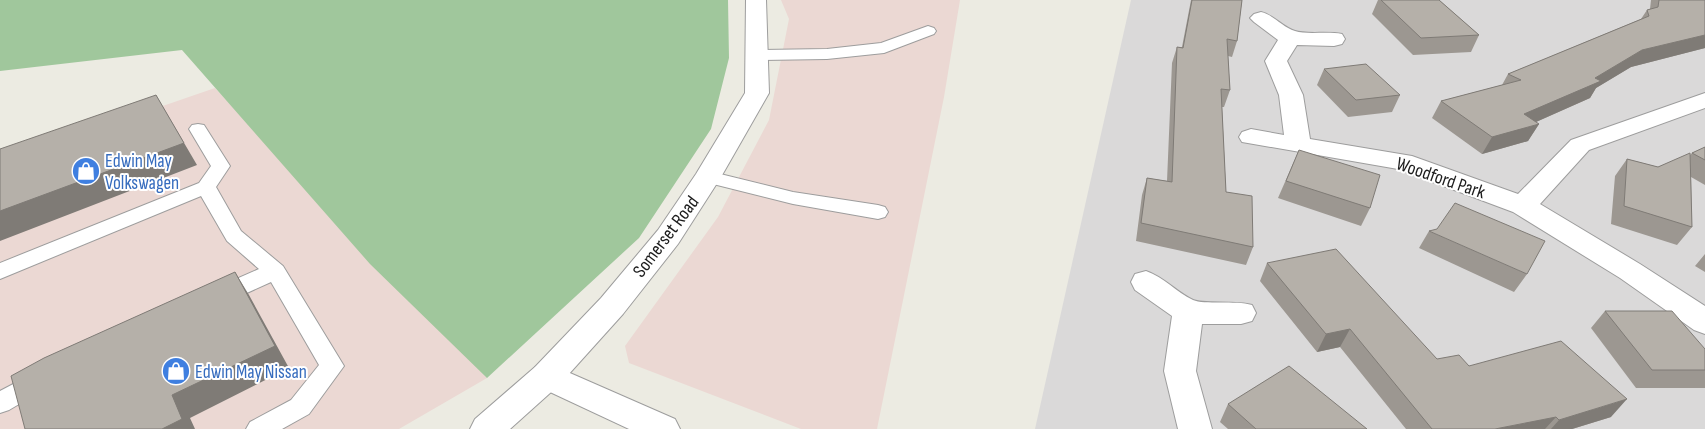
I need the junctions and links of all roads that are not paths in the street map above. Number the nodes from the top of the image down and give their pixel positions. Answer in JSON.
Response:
{"nodes":[{"id":1,"x":756,"y":0,"type":"edge"},
{"id":2,"x":1261,"y":18,"type":"dead end"},
{"id":3,"x":928,"y":31,"type":"dead end"},
{"id":4,"x":1290,"y":38,"type":"junction"},
{"id":5,"x":1334,"y":39,"type":"dead end"},
{"id":6,"x":757,"y":55,"type":"junction"},
{"id":7,"x":1705,"y":100,"type":"edge"},
{"id":8,"x":198,"y":129,"type":"dead end"},
{"id":9,"x":1251,"y":137,"type":"dead end"},
{"id":10,"x":1298,"y":144,"type":"junction"},
{"id":11,"x":708,"y":177,"type":"junction"},
{"id":12,"x":206,"y":187,"type":"junction"},
{"id":13,"x":1523,"y":206,"type":"junction"},
{"id":14,"x":878,"y":212,"type":"dead end"},
{"id":15,"x":0,"y":271,"type":"edge"},
{"id":16,"x":275,"y":271,"type":"junction"},
{"id":17,"x":1146,"y":282,"type":"dead end"},
{"id":18,"x":197,"y":306,"type":"edge"},
{"id":19,"x":1188,"y":312,"type":"junction"},
{"id":20,"x":1241,"y":313,"type":"dead end"},
{"id":21,"x":1705,"y":322,"type":"edge"},
{"id":22,"x":55,"y":372,"type":"edge"},
{"id":23,"x":547,"y":376,"type":"junction"},
{"id":24,"x":0,"y":402,"type":"edge"},
{"id":25,"x":259,"y":429,"type":"edge"},
{"id":26,"x":486,"y":429,"type":"edge"},
{"id":27,"x":663,"y":429,"type":"edge"},
{"id":28,"x":1195,"y":429,"type":"edge"}],
"edges":[{"from":1,"to":6,"type":"street","name":"Somerset Road"},
{"from":2,"to":4,"type":"street"},
{"from":3,"to":6,"type":"lane"},
{"from":4,"to":5,"type":"street"},
{"from":4,"to":10,"type":"street"},
{"from":6,"to":11,"type":"street","name":"Somerset Road"},
{"from":7,"to":13,"type":"street"},
{"from":8,"to":12,"type":"lane"},
{"from":9,"to":10,"type":"street","name":"Woodford Park"},
{"from":10,"to":13,"type":"street","name":"Woodford Park"},
{"from":11,"to":14,"type":"lane"},
{"from":11,"to":23,"type":"street","name":"Somerset Road"},
{"from":12,"to":15,"type":"lane"},
{"from":12,"to":16,"type":"lane"},
{"from":13,"to":21,"type":"street","name":"Woodford Park"},
{"from":16,"to":18,"type":"lane"},
{"from":16,"to":25,"type":"lane"},
{"from":17,"to":19,"type":"street"},
{"from":19,"to":20,"type":"street"},
{"from":19,"to":28,"type":"street"},
{"from":22,"to":24,"type":"lane"},
{"from":23,"to":26,"type":"street","name":"Somerset Road"},
{"from":23,"to":27,"type":"street"}]}
